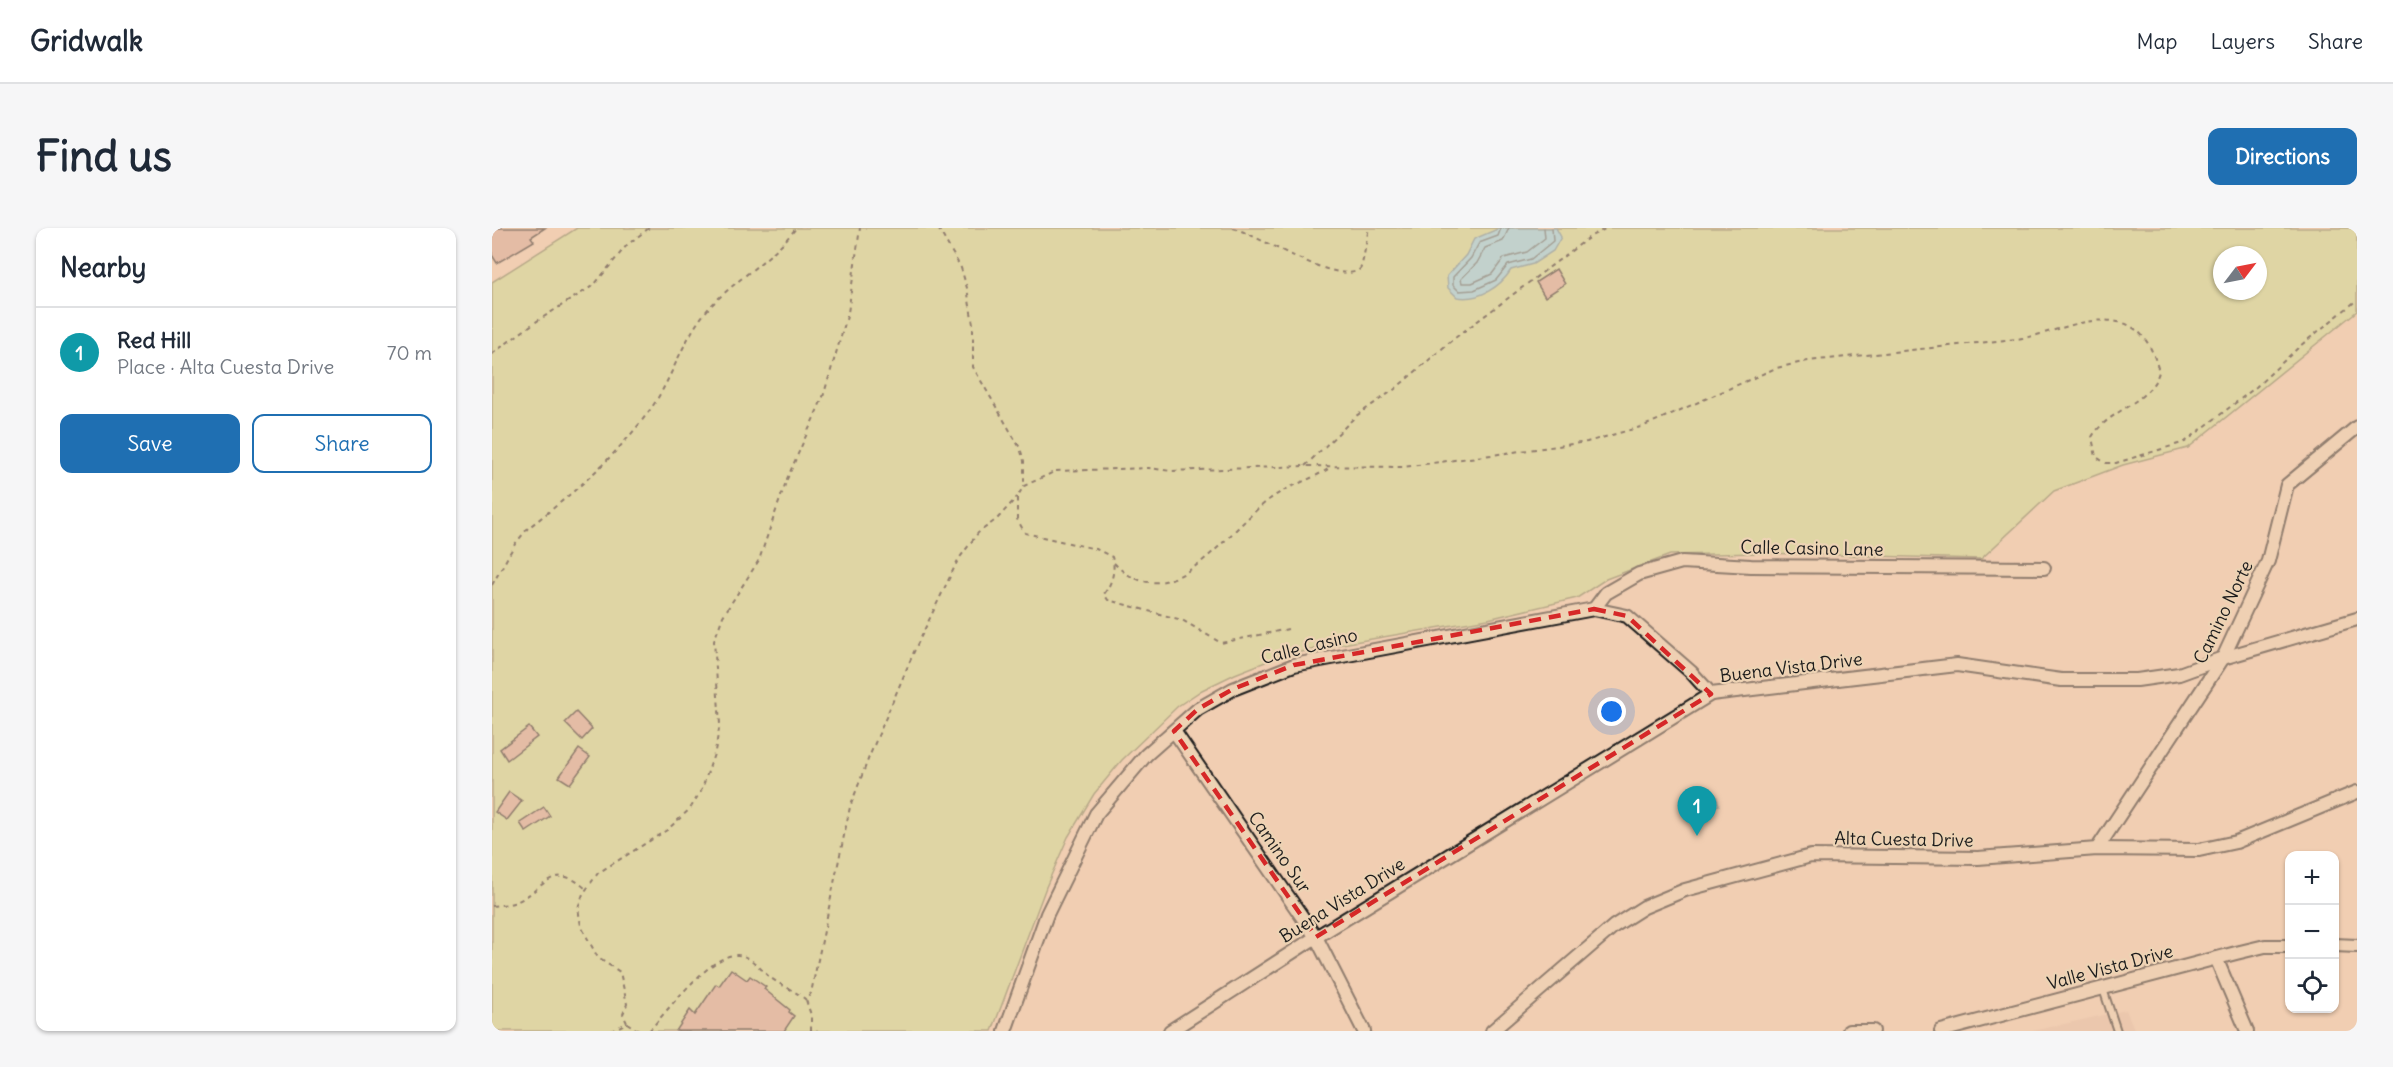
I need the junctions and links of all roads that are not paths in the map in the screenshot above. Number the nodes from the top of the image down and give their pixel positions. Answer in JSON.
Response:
{"nodes":[{"id":1,"x":2357,"y":428,"type":"edge"},
{"id":2,"x":2044,"y":568,"type":"dead end"},
{"id":3,"x":1594,"y":609,"type":"junction"},
{"id":4,"x":2357,"y":619,"type":"edge"},
{"id":5,"x":2223,"y":658,"type":"junction"},
{"id":6,"x":1711,"y":694,"type":"junction"},
{"id":7,"x":1174,"y":731,"type":"junction"},
{"id":8,"x":2357,"y":792,"type":"edge"},
{"id":9,"x":2097,"y":849,"type":"junction"},
{"id":10,"x":1316,"y":937,"type":"junction"},
{"id":11,"x":2339,"y":945,"type":"edge"},
{"id":12,"x":2285,"y":946,"type":"edge"},
{"id":13,"x":2357,"y":946,"type":"edge"},
{"id":14,"x":2216,"y":958,"type":"junction"},
{"id":15,"x":2103,"y":988,"type":"junction"},
{"id":16,"x":1005,"y":1031,"type":"edge"},
{"id":17,"x":1170,"y":1031,"type":"edge"},
{"id":18,"x":1364,"y":1031,"type":"edge"},
{"id":19,"x":1492,"y":1031,"type":"edge"},
{"id":20,"x":1849,"y":1031,"type":"edge"},
{"id":21,"x":1873,"y":1031,"type":"edge"},
{"id":22,"x":1941,"y":1031,"type":"edge"},
{"id":23,"x":2117,"y":1031,"type":"edge"},
{"id":24,"x":2247,"y":1031,"type":"edge"}],
"edges":[{"from":1,"to":5,"type":"street","name":"Camino Norte"},
{"from":2,"to":3,"type":"street","name":"Calle Casino Lane"},
{"from":3,"to":6,"type":"street","name":"Calle Casino"},
{"from":3,"to":7,"type":"street","name":"Calle Casino"},
{"from":4,"to":5,"type":"street","name":"Buena Vista Drive"},
{"from":5,"to":6,"type":"street","name":"Buena Vista Drive"},
{"from":5,"to":9,"type":"street","name":"Camino Norte"},
{"from":6,"to":10,"type":"street","name":"Buena Vista Drive"},
{"from":7,"to":10,"type":"street","name":"Camino Sur"},
{"from":7,"to":16,"type":"street","name":"Calle Casino"},
{"from":8,"to":9,"type":"street","name":"Alta Cuesta Drive"},
{"from":9,"to":19,"type":"street","name":"Alta Cuesta Drive"},
{"from":10,"to":17,"type":"street","name":"Buena Vista Drive"},
{"from":10,"to":18,"type":"street","name":"Camino Sur"},
{"from":11,"to":13,"type":"street"},
{"from":12,"to":14,"type":"street","name":"Valle Vista Drive"},
{"from":14,"to":15,"type":"street","name":"Valle Vista Drive"},
{"from":14,"to":24,"type":"street"},
{"from":15,"to":22,"type":"street","name":"Valle Vista Drive"},
{"from":15,"to":23,"type":"lane"},
{"from":20,"to":21,"type":"street"}]}
